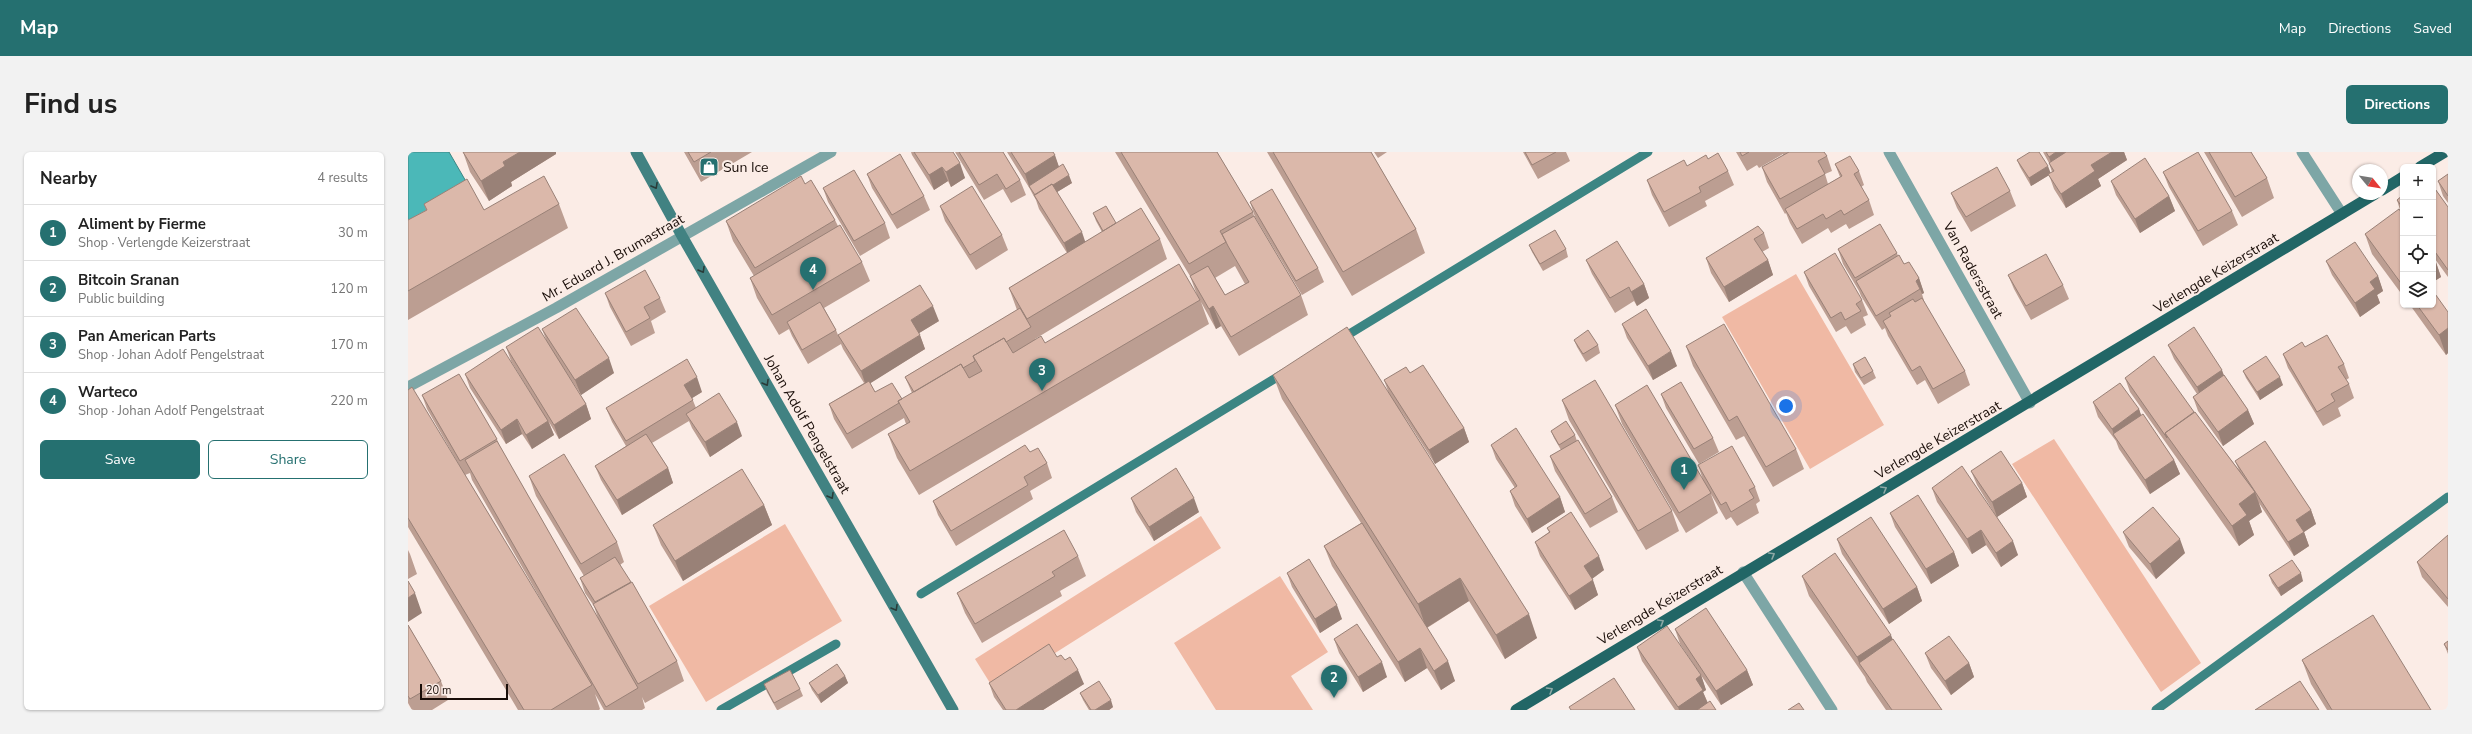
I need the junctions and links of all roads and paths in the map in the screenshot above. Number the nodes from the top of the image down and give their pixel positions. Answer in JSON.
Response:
{"nodes":[{"id":1,"x":636,"y":152,"type":"edge"},
{"id":2,"x":831,"y":152,"type":"edge"},
{"id":3,"x":1889,"y":152,"type":"edge"},
{"id":4,"x":2302,"y":152,"type":"edge"},
{"id":5,"x":2445,"y":152,"type":"edge"},
{"id":6,"x":2425,"y":164,"type":"edge"},
{"id":7,"x":2400,"y":179,"type":"edge"},
{"id":8,"x":2388,"y":186,"type":"edge"},
{"id":9,"x":2365,"y":200,"type":"edge"},
{"id":10,"x":2342,"y":214,"type":"junction"},
{"id":11,"x":682,"y":236,"type":"junction"},
{"id":12,"x":408,"y":387,"type":"edge"},
{"id":13,"x":2030,"y":403,"type":"junction"},
{"id":14,"x":1743,"y":572,"type":"junction"},
{"id":15,"x":953,"y":710,"type":"edge"},
{"id":16,"x":1516,"y":710,"type":"edge"},
{"id":17,"x":1832,"y":710,"type":"edge"}],
"edges":[{"from":1,"to":11,"type":"main road","name":"Johan Adolf Pengelstraat","one_way":true},
{"from":2,"to":11,"type":"street","name":"Mr. Eduard J. Brumastraat"},
{"from":3,"to":13,"type":"street","name":"Van Radersstraat"},
{"from":4,"to":10,"type":"street"},
{"from":5,"to":6,"type":"main road"},
{"from":7,"to":8,"type":"main road"},
{"from":9,"to":10,"type":"main road","name":"Verlengde Keizerstraat"},
{"from":10,"to":13,"type":"main road","name":"Verlengde Keizerstraat"},
{"from":11,"to":12,"type":"street","name":"Mr. Eduard J. Brumastraat"},
{"from":11,"to":15,"type":"main road","name":"Johan Adolf Pengelstraat","one_way":true},
{"from":14,"to":13,"type":"main road","name":"Verlengde Keizerstraat","one_way":true},
{"from":16,"to":14,"type":"main road","name":"Verlengde Keizerstraat","one_way":true},
{"from":14,"to":17,"type":"street"}]}
